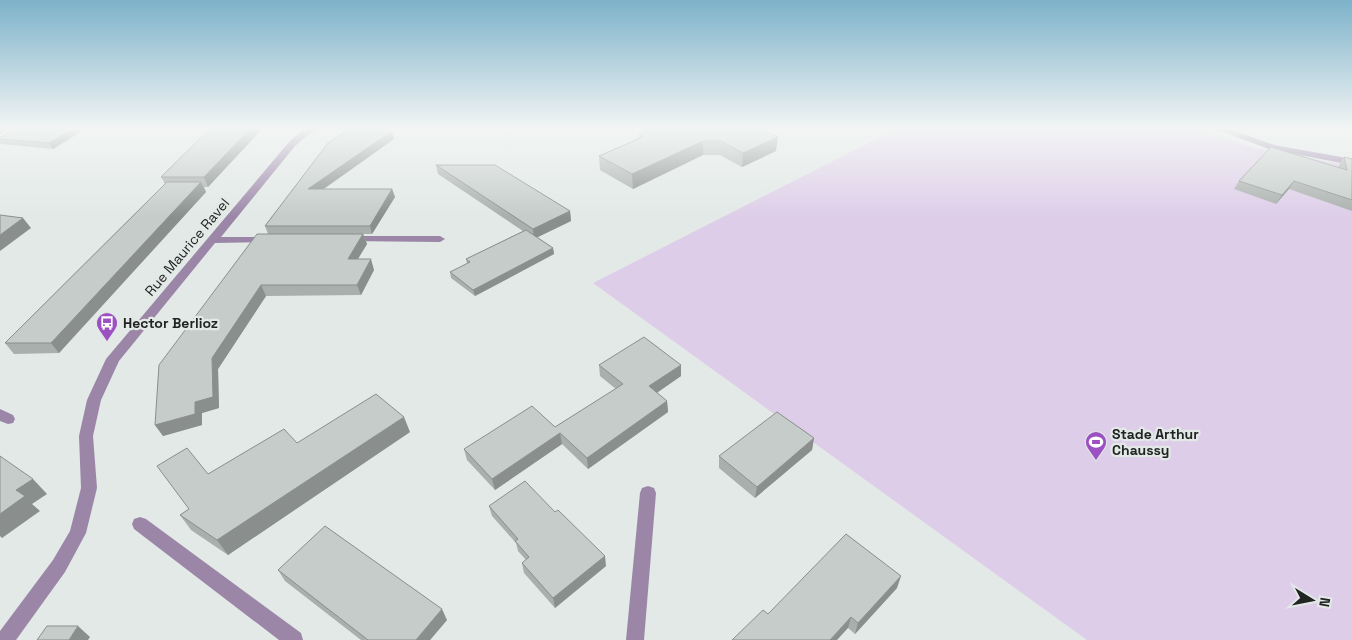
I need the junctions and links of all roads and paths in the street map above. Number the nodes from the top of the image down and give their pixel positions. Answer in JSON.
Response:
{"nodes":[{"id":1,"x":281,"y":157,"type":"edge"},
{"id":2,"x":1325,"y":157,"type":"edge"},
{"id":3,"x":1352,"y":162,"type":"edge"},
{"id":4,"x":341,"y":239,"type":"edge"},
{"id":5,"x":440,"y":239,"type":"dead end"},
{"id":6,"x":212,"y":240,"type":"junction"},
{"id":7,"x":281,"y":240,"type":"edge"},
{"id":8,"x":648,"y":493,"type":"dead end"},
{"id":9,"x":140,"y":524,"type":"dead end"},
{"id":10,"x":5,"y":640,"type":"edge"},
{"id":11,"x":294,"y":640,"type":"edge"},
{"id":12,"x":635,"y":640,"type":"edge"}],
"edges":[{"from":1,"to":6,"type":"street","name":"Rue Maurice Ravel"},
{"from":2,"to":3,"type":"street"},
{"from":4,"to":5,"type":"street"},
{"from":6,"to":7,"type":"street"},
{"from":6,"to":10,"type":"street","name":"Rue Maurice Ravel"},
{"from":8,"to":12,"type":"street"},
{"from":9,"to":11,"type":"street"}]}
